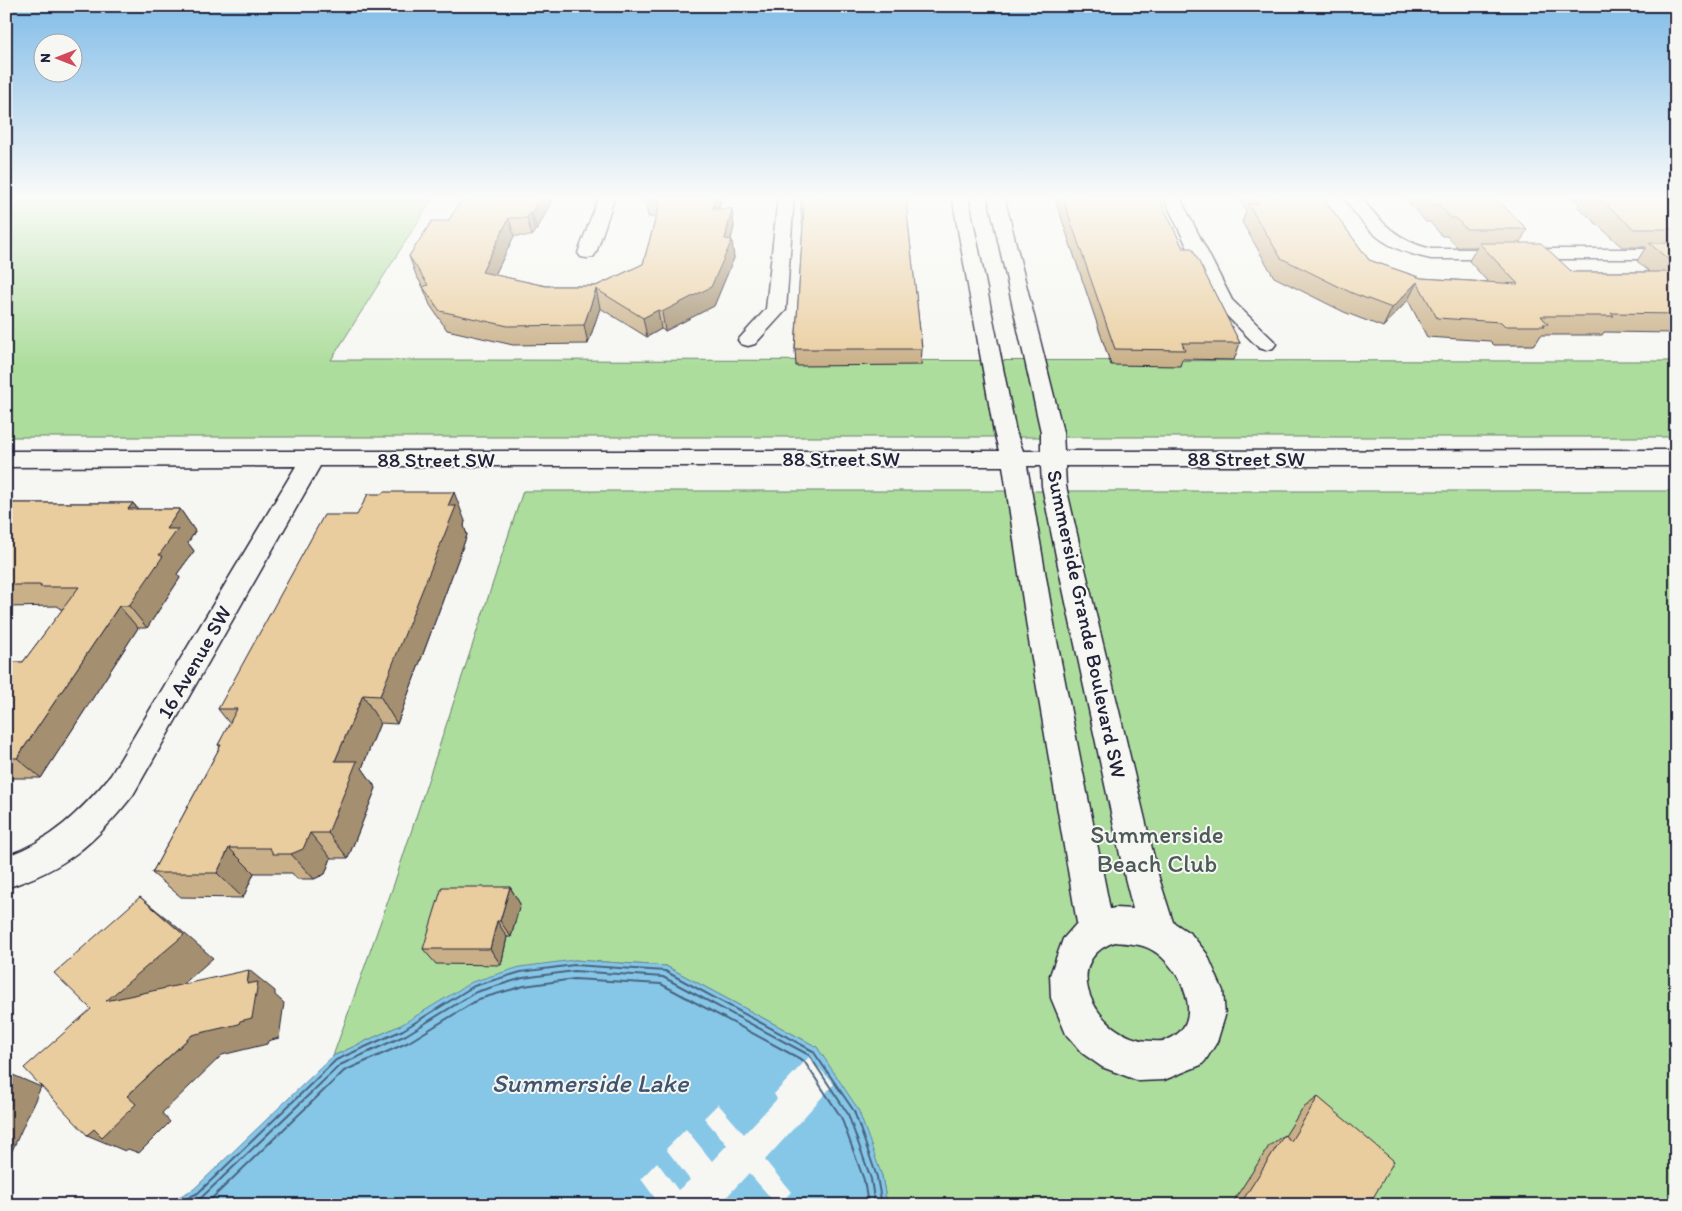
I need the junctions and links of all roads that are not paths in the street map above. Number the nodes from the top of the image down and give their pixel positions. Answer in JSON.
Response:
{"nodes":[{"id":1,"x":781,"y":253,"type":"edge"},
{"id":2,"x":971,"y":253,"type":"edge"},
{"id":3,"x":1009,"y":253,"type":"edge"},
{"id":4,"x":1199,"y":253,"type":"edge"},
{"id":5,"x":1425,"y":253,"type":"edge"},
{"id":6,"x":1676,"y":254,"type":"edge"},
{"id":7,"x":748,"y":340,"type":"dead end"},
{"id":8,"x":1266,"y":344,"type":"dead end"},
{"id":9,"x":1014,"y":458,"type":"junction"},
{"id":10,"x":1052,"y":458,"type":"junction"},
{"id":11,"x":1676,"y":458,"type":"edge"},
{"id":12,"x":6,"y":459,"type":"edge"},
{"id":13,"x":312,"y":459,"type":"junction"},
{"id":14,"x":6,"y":872,"type":"edge"},
{"id":15,"x":1096,"y":931,"type":"junction"},
{"id":16,"x":1158,"y":933,"type":"junction"}],
"edges":[{"from":1,"to":7,"type":"street"},
{"from":2,"to":9,"type":"street","name":"Summerside Grande Boulevard SW"},
{"from":3,"to":10,"type":"street","name":"Summerside Grande Boulevard SW"},
{"from":4,"to":8,"type":"street"},
{"from":5,"to":6,"type":"street"},
{"from":9,"to":10,"type":"street","name":"88 Street SW"},
{"from":9,"to":13,"type":"street","name":"88 Street SW"},
{"from":9,"to":15,"type":"street","name":"Summerside Grande Boulevard SW"},
{"from":10,"to":11,"type":"street","name":"88 Street SW"},
{"from":10,"to":16,"type":"street","name":"Summerside Grande Boulevard SW"},
{"from":12,"to":13,"type":"street","name":"88 Street SW"},
{"from":13,"to":14,"type":"street","name":"16 Avenue SW"},
{"from":15,"to":16,"type":"street"},
{"from":15,"to":16,"type":"street"}]}
